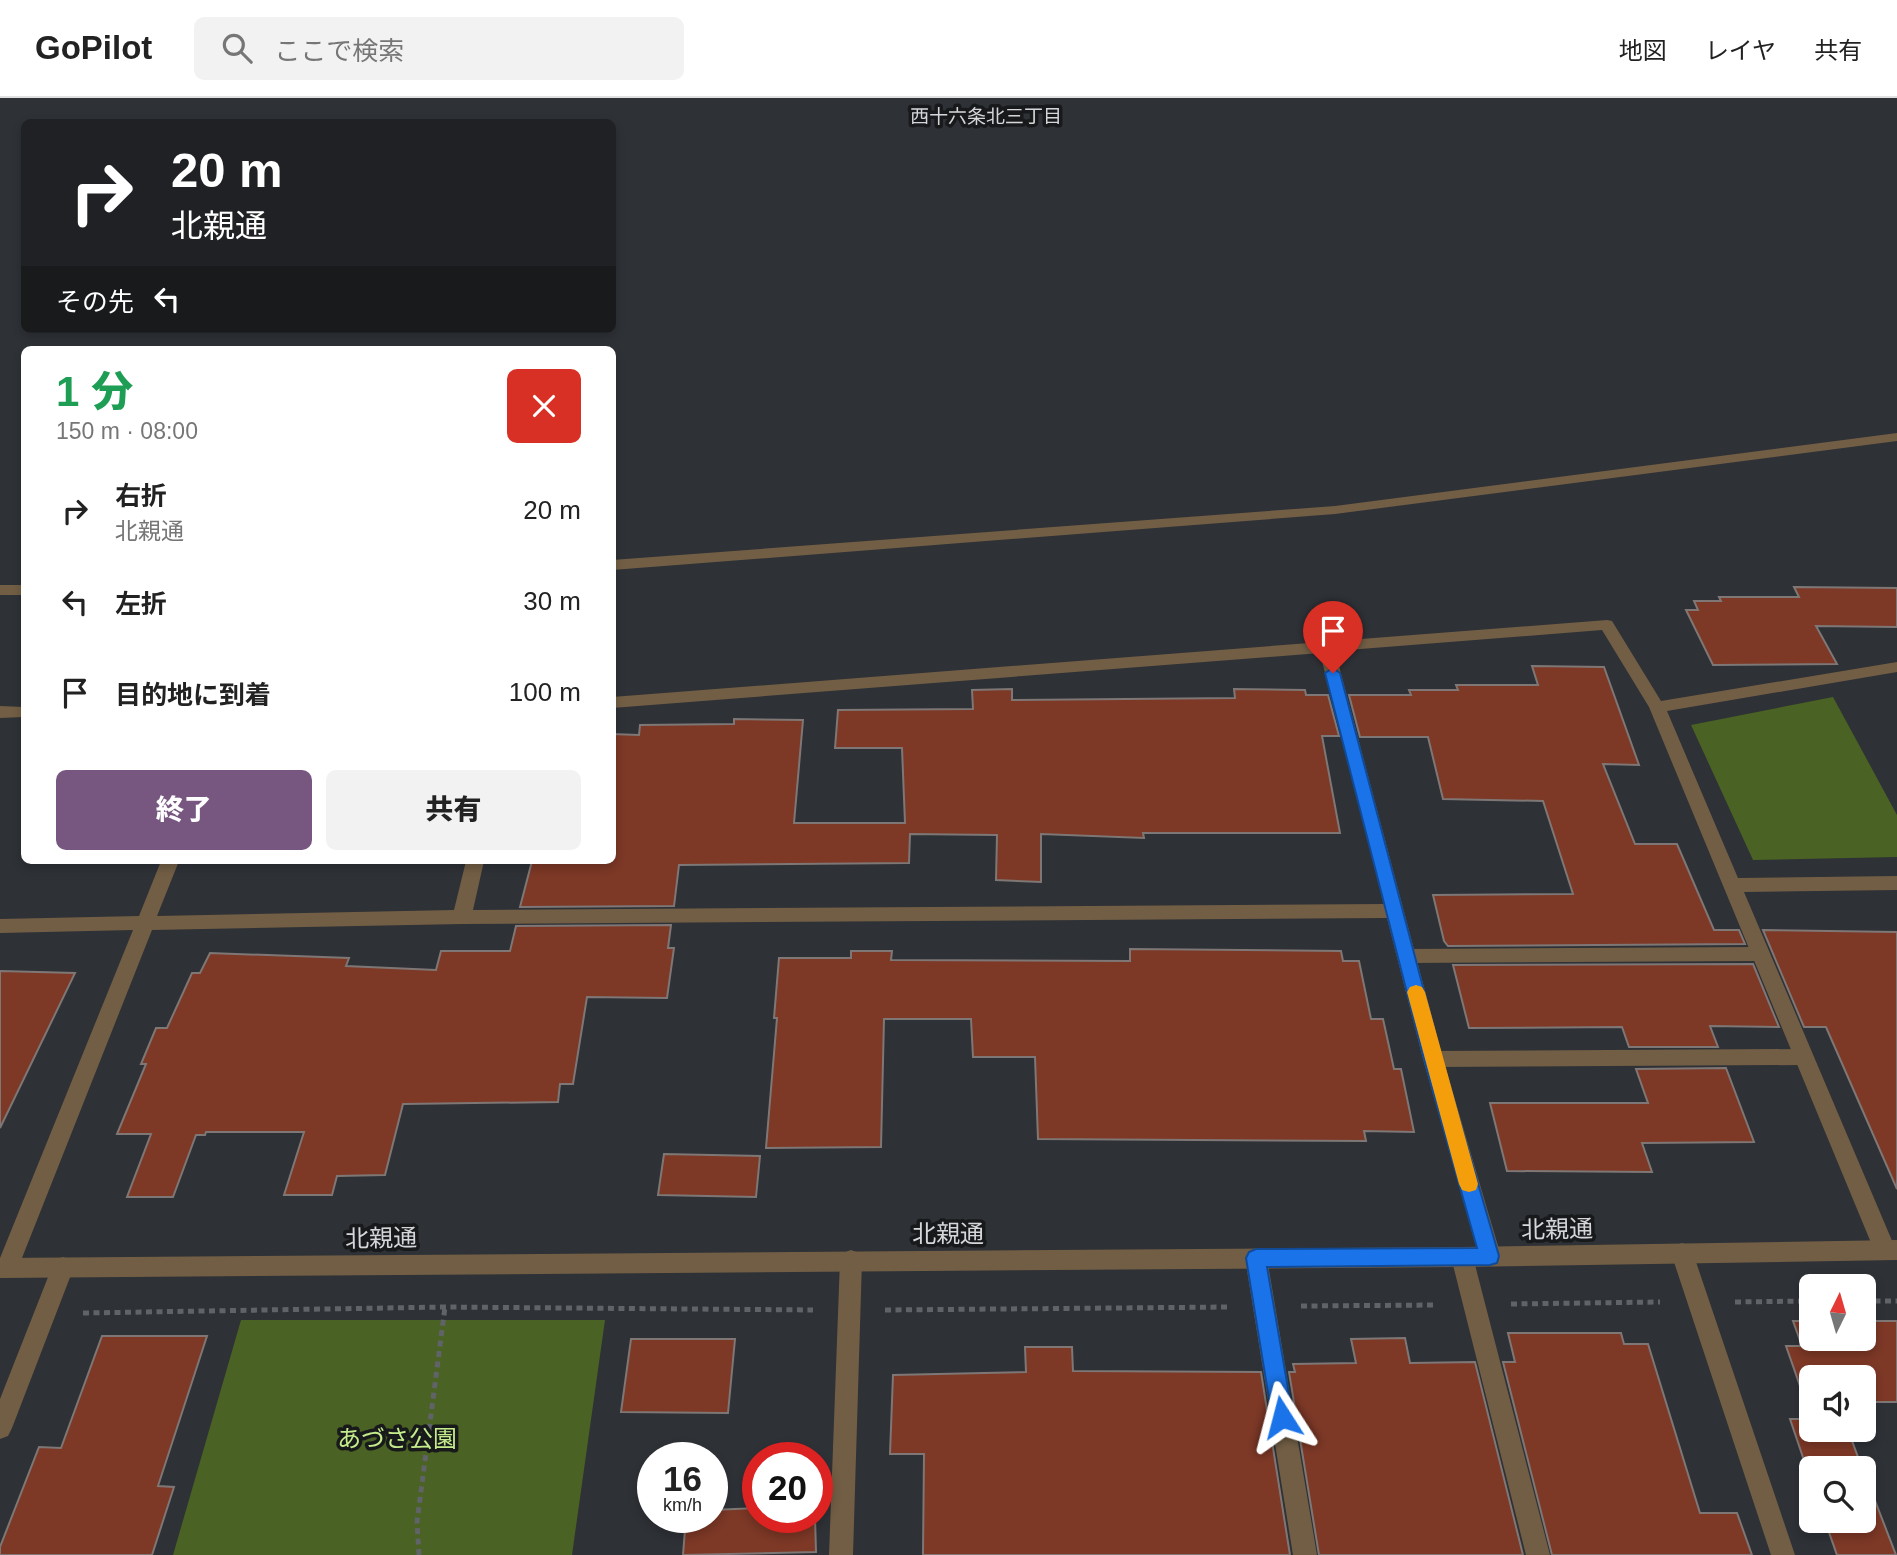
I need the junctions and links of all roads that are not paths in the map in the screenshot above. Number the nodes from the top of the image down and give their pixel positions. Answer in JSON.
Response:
{"nodes":[{"id":1,"x":1897,"y":437,"type":"edge"},
{"id":2,"x":616,"y":565,"type":"edge"},
{"id":3,"x":0,"y":590,"type":"edge"},
{"id":4,"x":21,"y":590,"type":"edge"},
{"id":5,"x":1326,"y":647,"type":"junction"},
{"id":6,"x":1897,"y":667,"type":"edge"},
{"id":7,"x":616,"y":703,"type":"edge"},
{"id":8,"x":1657,"y":707,"type":"junction"},
{"id":9,"x":0,"y":712,"type":"edge"},
{"id":10,"x":21,"y":712,"type":"edge"},
{"id":11,"x":169,"y":864,"type":"edge"},
{"id":12,"x":474,"y":864,"type":"edge"},
{"id":13,"x":1897,"y":883,"type":"edge"},
{"id":14,"x":1730,"y":885,"type":"junction"},
{"id":15,"x":1396,"y":911,"type":"junction"},
{"id":16,"x":462,"y":917,"type":"junction"},
{"id":17,"x":143,"y":925,"type":"junction"},
{"id":18,"x":0,"y":926,"type":"edge"},
{"id":19,"x":1759,"y":954,"type":"junction"},
{"id":20,"x":1407,"y":956,"type":"junction"},
{"id":21,"x":1802,"y":1057,"type":"junction"},
{"id":22,"x":1433,"y":1059,"type":"junction"},
{"id":23,"x":1891,"y":1250,"type":"edge"},
{"id":24,"x":1682,"y":1253,"type":"junction"},
{"id":25,"x":1490,"y":1256,"type":"junction"},
{"id":26,"x":1462,"y":1257,"type":"junction"},
{"id":27,"x":1256,"y":1258,"type":"junction"},
{"id":28,"x":851,"y":1260,"type":"junction"},
{"id":29,"x":64,"y":1267,"type":"junction"},
{"id":30,"x":3,"y":1268,"type":"edge"},
{"id":31,"x":0,"y":1428,"type":"edge"},
{"id":32,"x":841,"y":1555,"type":"edge"},
{"id":33,"x":1306,"y":1555,"type":"edge"},
{"id":34,"x":1538,"y":1555,"type":"edge"},
{"id":35,"x":1783,"y":1555,"type":"edge"}],
"edges":[{"from":1,"to":2,"type":"street"},
{"from":3,"to":4,"type":"street"},
{"from":5,"to":7,"type":"street"},
{"from":5,"to":8,"type":"street"},
{"from":5,"to":15,"type":"street"},
{"from":6,"to":8,"type":"street"},
{"from":8,"to":14,"type":"street"},
{"from":9,"to":10,"type":"street"},
{"from":11,"to":17,"type":"street"},
{"from":12,"to":16,"type":"street"},
{"from":13,"to":14,"type":"street"},
{"from":14,"to":19,"type":"street"},
{"from":15,"to":16,"type":"street"},
{"from":15,"to":20,"type":"street"},
{"from":16,"to":17,"type":"street"},
{"from":17,"to":18,"type":"street"},
{"from":17,"to":30,"type":"street"},
{"from":19,"to":20,"type":"street"},
{"from":19,"to":21,"type":"street"},
{"from":20,"to":22,"type":"street"},
{"from":21,"to":22,"type":"street"},
{"from":21,"to":23,"type":"street"},
{"from":22,"to":25,"type":"street"},
{"from":23,"to":24,"type":"street","name":"北親通"},
{"from":24,"to":25,"type":"street","name":"北親通"},
{"from":24,"to":35,"type":"street"},
{"from":25,"to":26,"type":"street","name":"北親通"},
{"from":26,"to":27,"type":"street","name":"北親通"},
{"from":26,"to":34,"type":"street"},
{"from":27,"to":28,"type":"street","name":"北親通"},
{"from":27,"to":33,"type":"street"},
{"from":28,"to":29,"type":"street","name":"北親通"},
{"from":28,"to":32,"type":"street"},
{"from":29,"to":30,"type":"street","name":"北親通"},
{"from":29,"to":31,"type":"street"}]}
